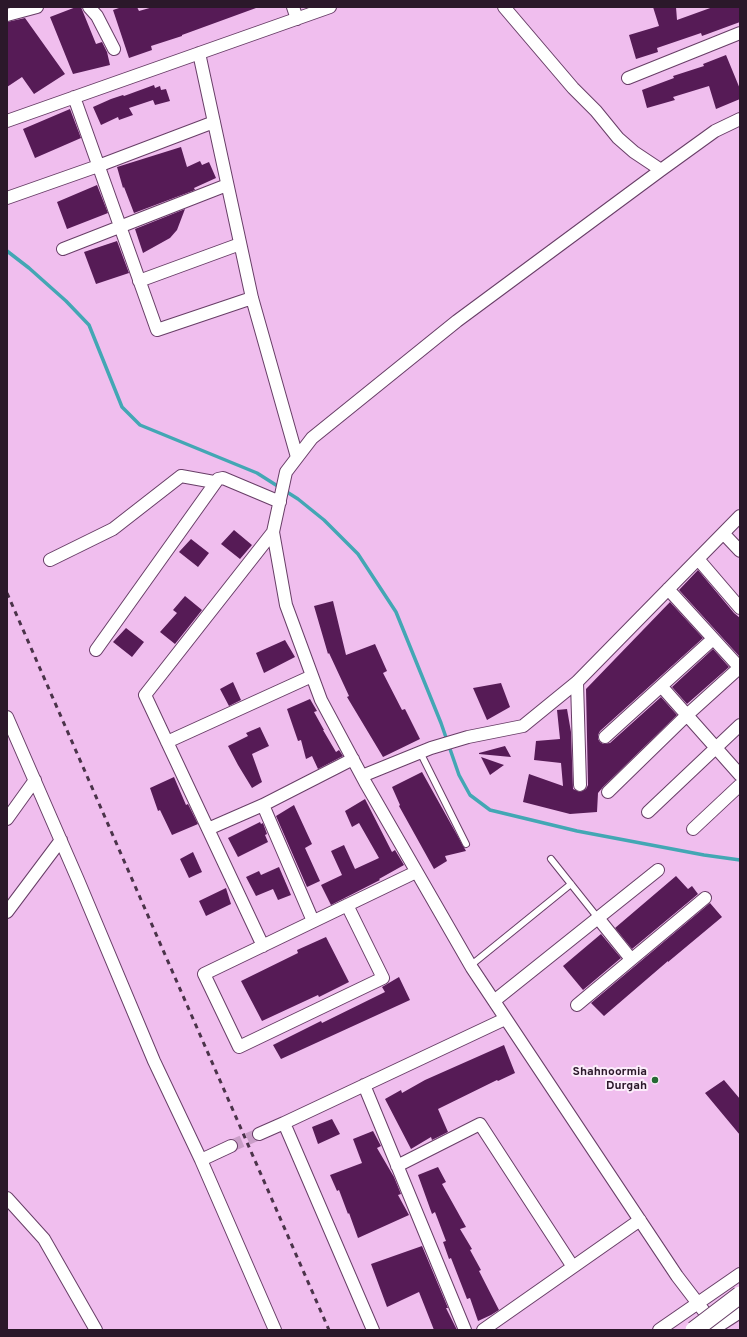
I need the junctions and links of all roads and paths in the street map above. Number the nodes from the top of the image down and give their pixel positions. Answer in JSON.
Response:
{"nodes":[{"id":1,"x":37,"y":7,"type":"edge"},
{"id":2,"x":89,"y":7,"type":"edge"},
{"id":3,"x":293,"y":7,"type":"edge"},
{"id":4,"x":330,"y":7,"type":"edge"},
{"id":5,"x":504,"y":7,"type":"edge"},
{"id":6,"x":7,"y":15,"type":"edge"},
{"id":7,"x":297,"y":19,"type":"junction"},
{"id":8,"x":740,"y":33,"type":"edge"},
{"id":9,"x":114,"y":50,"type":"dead end"},
{"id":10,"x":199,"y":53,"type":"junction"},
{"id":11,"x":628,"y":78,"type":"dead end"},
{"id":12,"x":74,"y":97,"type":"junction"},
{"id":13,"x":740,"y":119,"type":"edge"},
{"id":14,"x":7,"y":121,"type":"edge"},
{"id":15,"x":214,"y":122,"type":"junction"},
{"id":16,"x":98,"y":166,"type":"junction"},
{"id":17,"x":661,"y":170,"type":"junction"},
{"id":18,"x":227,"y":185,"type":"junction"},
{"id":19,"x":7,"y":198,"type":"edge"},
{"id":20,"x":120,"y":227,"type":"junction"},
{"id":21,"x":240,"y":244,"type":"junction"},
{"id":22,"x":63,"y":249,"type":"dead end"},
{"id":23,"x":139,"y":281,"type":"junction"},
{"id":24,"x":252,"y":298,"type":"junction"},
{"id":25,"x":297,"y":457,"type":"junction"},
{"id":26,"x":214,"y":482,"type":"junction"},
{"id":27,"x":281,"y":499,"type":"junction"},
{"id":28,"x":740,"y":516,"type":"edge"},
{"id":29,"x":273,"y":532,"type":"junction"},
{"id":30,"x":723,"y":533,"type":"junction"},
{"id":31,"x":740,"y":551,"type":"edge"},
{"id":32,"x":698,"y":559,"type":"junction"},
{"id":33,"x":50,"y":560,"type":"dead end"},
{"id":34,"x":668,"y":589,"type":"junction"},
{"id":35,"x":740,"y":608,"type":"edge"},
{"id":36,"x":713,"y":638,"type":"junction"},
{"id":37,"x":96,"y":650,"type":"dead end"},
{"id":38,"x":740,"y":668,"type":"edge"},
{"id":39,"x":312,"y":676,"type":"junction"},
{"id":40,"x":577,"y":682,"type":"junction"},
{"id":41,"x":662,"y":687,"type":"junction"},
{"id":42,"x":687,"y":715,"type":"junction"},
{"id":43,"x":7,"y":717,"type":"edge"},
{"id":44,"x":740,"y":725,"type":"edge"},
{"id":45,"x":605,"y":738,"type":"dead end"},
{"id":46,"x":168,"y":742,"type":"junction"},
{"id":47,"x":716,"y":748,"type":"junction"},
{"id":48,"x":426,"y":750,"type":"junction"},
{"id":49,"x":353,"y":759,"type":"junction"},
{"id":50,"x":740,"y":775,"type":"edge"},
{"id":51,"x":362,"y":776,"type":"junction"},
{"id":52,"x":34,"y":780,"type":"junction"},
{"id":53,"x":580,"y":785,"type":"dead end"},
{"id":54,"x":740,"y":786,"type":"edge"},
{"id":55,"x":608,"y":792,"type":"dead end"},
{"id":56,"x":263,"y":805,"type":"junction"},
{"id":57,"x":648,"y":812,"type":"dead end"},
{"id":58,"x":7,"y":818,"type":"edge"},
{"id":59,"x":208,"y":829,"type":"junction"},
{"id":60,"x":693,"y":829,"type":"dead end"},
{"id":61,"x":61,"y":840,"type":"junction"},
{"id":62,"x":466,"y":844,"type":"dead end"},
{"id":63,"x":551,"y":859,"type":"dead end"},
{"id":64,"x":658,"y":870,"type":"dead end"},
{"id":65,"x":416,"y":872,"type":"junction"},
{"id":66,"x":571,"y":884,"type":"junction"},
{"id":67,"x":705,"y":898,"type":"dead end"},
{"id":68,"x":347,"y":905,"type":"junction"},
{"id":69,"x":7,"y":912,"type":"edge"},
{"id":70,"x":598,"y":918,"type":"junction"},
{"id":71,"x":313,"y":921,"type":"junction"},
{"id":72,"x":263,"y":946,"type":"junction"},
{"id":73,"x":631,"y":959,"type":"junction"},
{"id":74,"x":470,"y":966,"type":"junction"},
{"id":75,"x":494,"y":1001,"type":"junction"},
{"id":76,"x":578,"y":1004,"type":"dead end"},
{"id":77,"x":505,"y":1019,"type":"junction"},
{"id":78,"x":364,"y":1085,"type":"junction"},
{"id":79,"x":284,"y":1123,"type":"junction"},
{"id":80,"x":260,"y":1134,"type":"tunnel mouth"},
{"id":81,"x":231,"y":1146,"type":"tunnel mouth"},
{"id":82,"x":200,"y":1160,"type":"junction"},
{"id":83,"x":397,"y":1166,"type":"junction"},
{"id":84,"x":7,"y":1198,"type":"edge"},
{"id":85,"x":11,"y":1211,"type":"edge"},
{"id":86,"x":640,"y":1220,"type":"junction"},
{"id":87,"x":573,"y":1267,"type":"junction"},
{"id":88,"x":740,"y":1274,"type":"edge"},
{"id":89,"x":740,"y":1295,"type":"edge"},
{"id":90,"x":698,"y":1303,"type":"junction"},
{"id":91,"x":740,"y":1312,"type":"edge"},
{"id":92,"x":714,"y":1329,"type":"edge"},
{"id":93,"x":96,"y":1330,"type":"edge"},
{"id":94,"x":275,"y":1330,"type":"edge"},
{"id":95,"x":373,"y":1330,"type":"edge"},
{"id":96,"x":464,"y":1330,"type":"edge"},
{"id":97,"x":483,"y":1330,"type":"edge"},
{"id":98,"x":659,"y":1330,"type":"edge"},
{"id":99,"x":694,"y":1330,"type":"edge"}],
"edges":[{"from":1,"to":6,"type":"street"},
{"from":2,"to":9,"type":"street"},
{"from":3,"to":7,"type":"street"},
{"from":4,"to":7,"type":"street"},
{"from":5,"to":17,"type":"street"},
{"from":7,"to":10,"type":"street"},
{"from":8,"to":11,"type":"street"},
{"from":10,"to":12,"type":"street"},
{"from":10,"to":15,"type":"street"},
{"from":12,"to":14,"type":"street"},
{"from":12,"to":16,"type":"street"},
{"from":13,"to":17,"type":"street"},
{"from":15,"to":16,"type":"street"},
{"from":15,"to":18,"type":"street"},
{"from":16,"to":19,"type":"street"},
{"from":16,"to":20,"type":"street"},
{"from":17,"to":25,"type":"street"},
{"from":18,"to":20,"type":"street"},
{"from":18,"to":21,"type":"street"},
{"from":20,"to":22,"type":"street"},
{"from":20,"to":23,"type":"street"},
{"from":21,"to":23,"type":"street"},
{"from":21,"to":24,"type":"street"},
{"from":23,"to":24,"type":"street"},
{"from":24,"to":25,"type":"street"},
{"from":25,"to":27,"type":"street"},
{"from":26,"to":27,"type":"street"},
{"from":26,"to":33,"type":"street"},
{"from":26,"to":37,"type":"street"},
{"from":27,"to":29,"type":"street"},
{"from":28,"to":30,"type":"street"},
{"from":29,"to":39,"type":"street"},
{"from":29,"to":46,"type":"street"},
{"from":30,"to":31,"type":"street"},
{"from":30,"to":32,"type":"street"},
{"from":32,"to":34,"type":"street"},
{"from":32,"to":35,"type":"street"},
{"from":34,"to":36,"type":"street"},
{"from":34,"to":40,"type":"street"},
{"from":36,"to":38,"type":"street"},
{"from":36,"to":41,"type":"street"},
{"from":38,"to":42,"type":"street"},
{"from":39,"to":46,"type":"street"},
{"from":39,"to":49,"type":"street"},
{"from":40,"to":48,"type":"street"},
{"from":40,"to":53,"type":"street"},
{"from":41,"to":42,"type":"street"},
{"from":41,"to":45,"type":"street"},
{"from":42,"to":47,"type":"street"},
{"from":42,"to":55,"type":"street"},
{"from":43,"to":52,"type":"street"},
{"from":44,"to":47,"type":"street"},
{"from":46,"to":59,"type":"street"},
{"from":47,"to":50,"type":"street"},
{"from":47,"to":57,"type":"street"},
{"from":48,"to":51,"type":"street"},
{"from":48,"to":62,"type":"lane"},
{"from":49,"to":51,"type":"street"},
{"from":49,"to":56,"type":"street"},
{"from":51,"to":65,"type":"street"},
{"from":52,"to":58,"type":"street"},
{"from":52,"to":61,"type":"street"},
{"from":54,"to":60,"type":"street"},
{"from":56,"to":59,"type":"street"},
{"from":56,"to":71,"type":"street"},
{"from":59,"to":72,"type":"street"},
{"from":61,"to":69,"type":"street"},
{"from":61,"to":82,"type":"street"},
{"from":63,"to":66,"type":"lane"},
{"from":64,"to":70,"type":"street"},
{"from":65,"to":68,"type":"street"},
{"from":65,"to":74,"type":"street"},
{"from":66,"to":70,"type":"lane"},
{"from":66,"to":74,"type":"lane"},
{"from":67,"to":73,"type":"street"},
{"from":68,"to":71,"type":"street"},
{"from":68,"to":72,"type":"street"},
{"from":70,"to":73,"type":"street"},
{"from":70,"to":75,"type":"street"},
{"from":71,"to":72,"type":"street"},
{"from":73,"to":76,"type":"street"},
{"from":74,"to":75,"type":"street"},
{"from":75,"to":77,"type":"street"},
{"from":77,"to":78,"type":"street"},
{"from":77,"to":86,"type":"street"},
{"from":78,"to":79,"type":"street"},
{"from":78,"to":83,"type":"street"},
{"from":79,"to":80,"type":"street"},
{"from":79,"to":95,"type":"street"},
{"from":81,"to":82,"type":"street"},
{"from":82,"to":94,"type":"street"},
{"from":83,"to":87,"type":"street"},
{"from":83,"to":96,"type":"street"},
{"from":84,"to":85,"type":"street"},
{"from":85,"to":93,"type":"street"},
{"from":86,"to":87,"type":"street"},
{"from":86,"to":90,"type":"street"},
{"from":87,"to":97,"type":"street"},
{"from":88,"to":90,"type":"street"},
{"from":89,"to":99,"type":"main road","bridge":true},
{"from":90,"to":92,"type":"street"},
{"from":90,"to":98,"type":"street"},
{"from":91,"to":92,"type":"street"}]}
